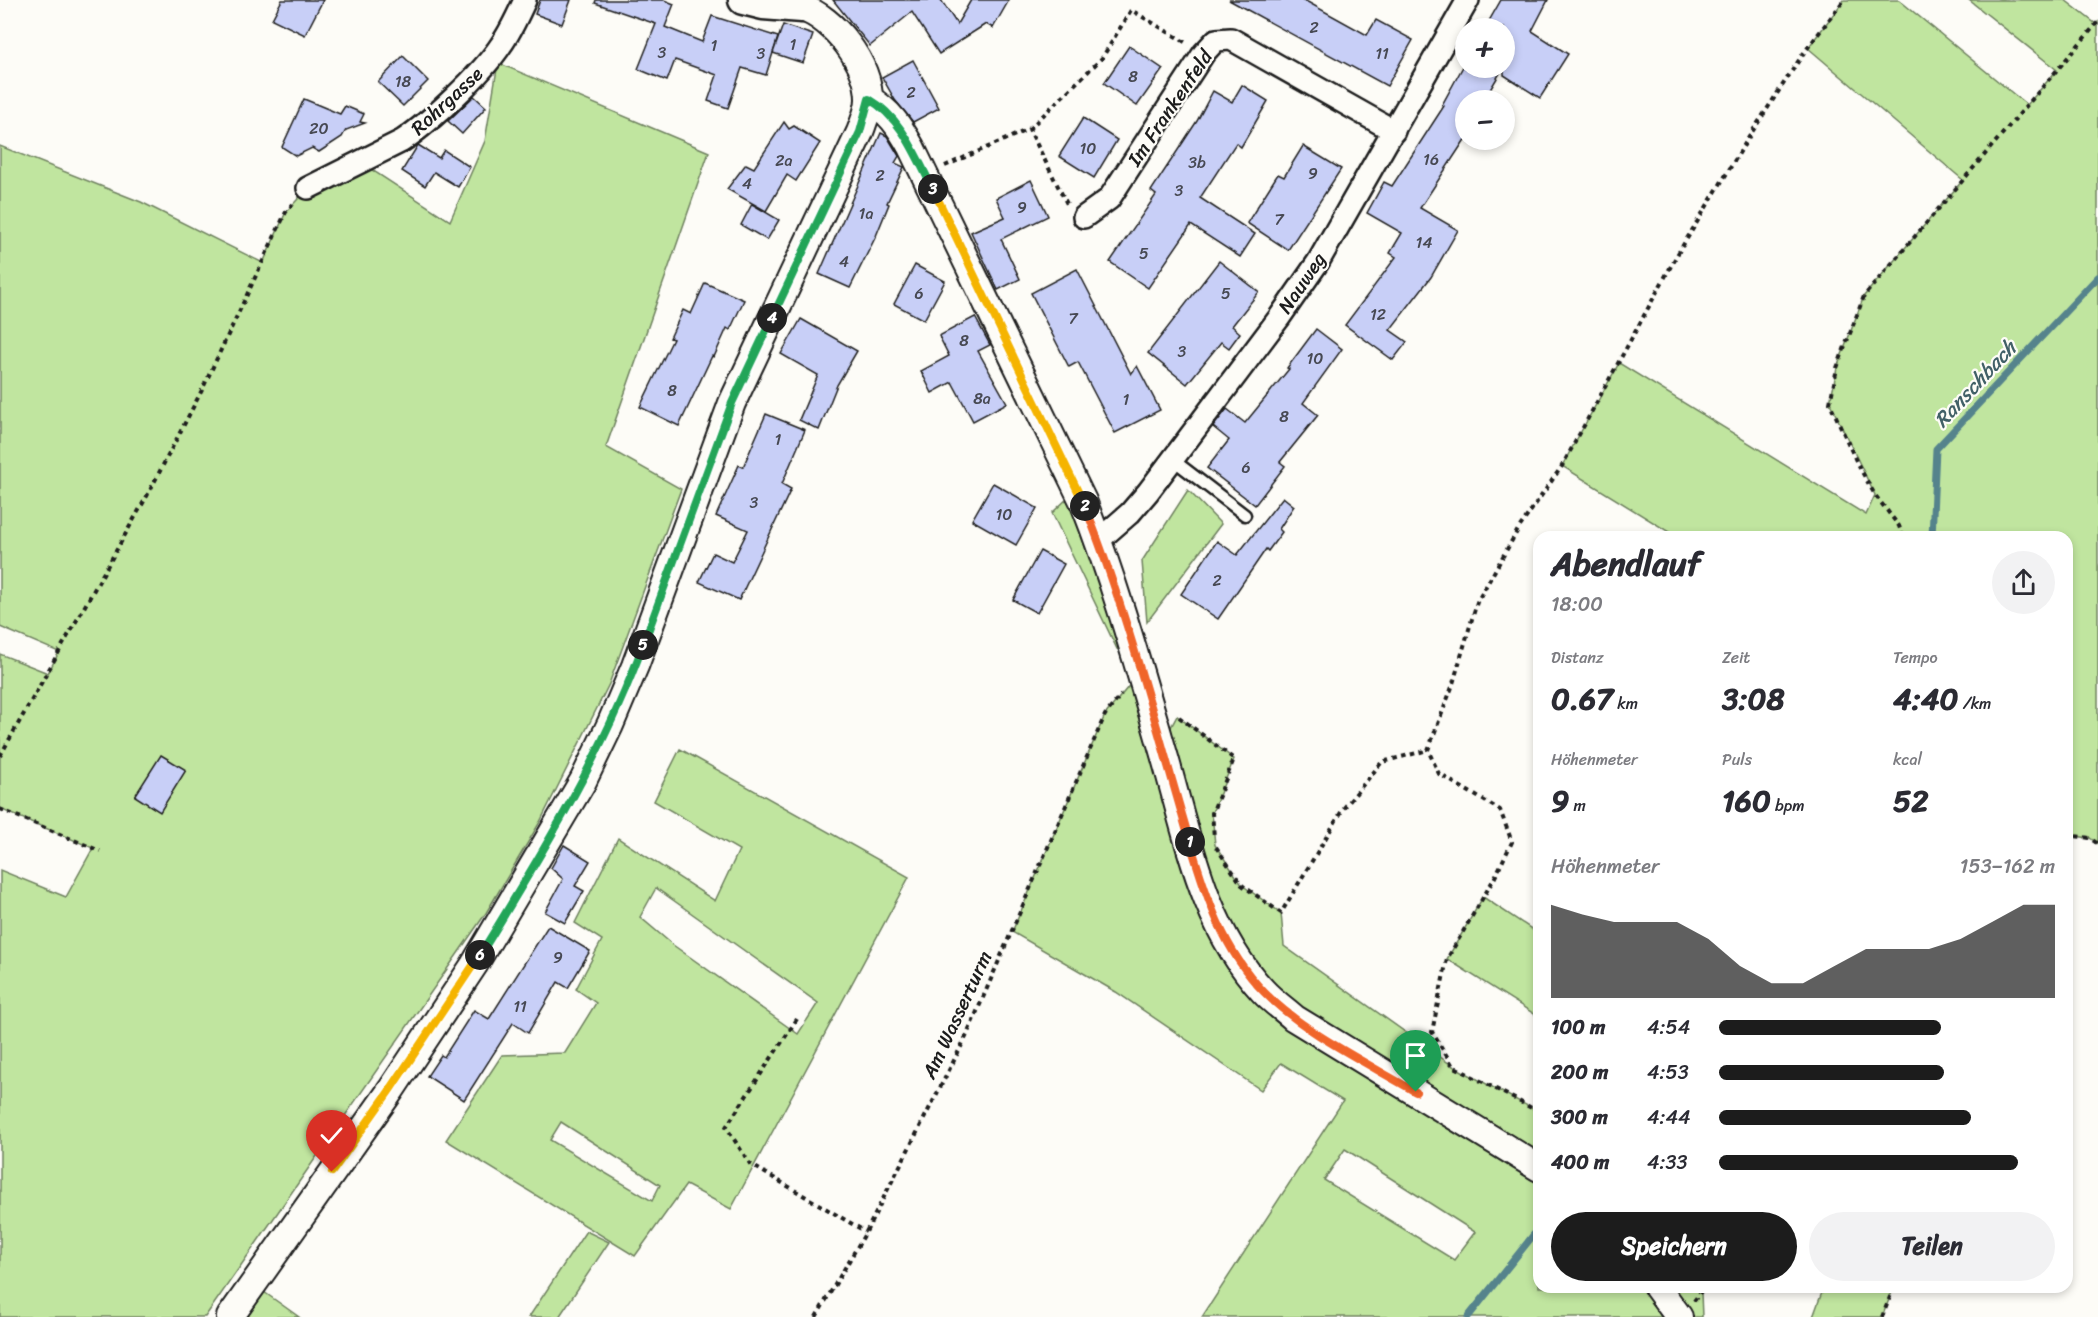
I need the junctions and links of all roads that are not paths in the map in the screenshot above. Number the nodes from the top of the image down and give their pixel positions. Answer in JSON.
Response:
{"nodes":[{"id":1,"x":525,"y":0,"type":"edge"},
{"id":2,"x":743,"y":0,"type":"edge"},
{"id":3,"x":1468,"y":0,"type":"edge"},
{"id":4,"x":801,"y":4,"type":"edge"},
{"id":5,"x":869,"y":99,"type":"junction"},
{"id":6,"x":1394,"y":131,"type":"junction"},
{"id":7,"x":308,"y":188,"type":"road end"},
{"id":8,"x":1084,"y":217,"type":"road end"},
{"id":9,"x":1172,"y":459,"type":"junction"},
{"id":10,"x":1245,"y":515,"type":"dead end"},
{"id":11,"x":1099,"y":540,"type":"junction"},
{"id":12,"x":1533,"y":1164,"type":"edge"},
{"id":13,"x":1661,"y":1293,"type":"edge"},
{"id":14,"x":230,"y":1317,"type":"edge"},
{"id":15,"x":1679,"y":1317,"type":"edge"}],
"edges":[{"from":1,"to":7,"type":"street","name":"Rohrgasse"},
{"from":2,"to":4,"type":"main road"},
{"from":3,"to":6,"type":"street","name":"Nauweg"},
{"from":4,"to":5,"type":"street"},
{"from":5,"to":11,"type":"street"},
{"from":5,"to":14,"type":"street"},
{"from":6,"to":8,"type":"street","name":"Im Frankenfeld"},
{"from":6,"to":9,"type":"street","name":"Nauweg"},
{"from":9,"to":10,"type":"lane"},
{"from":9,"to":11,"type":"street","name":"Nauweg"},
{"from":11,"to":12,"type":"street"},
{"from":13,"to":15,"type":"street"}]}
